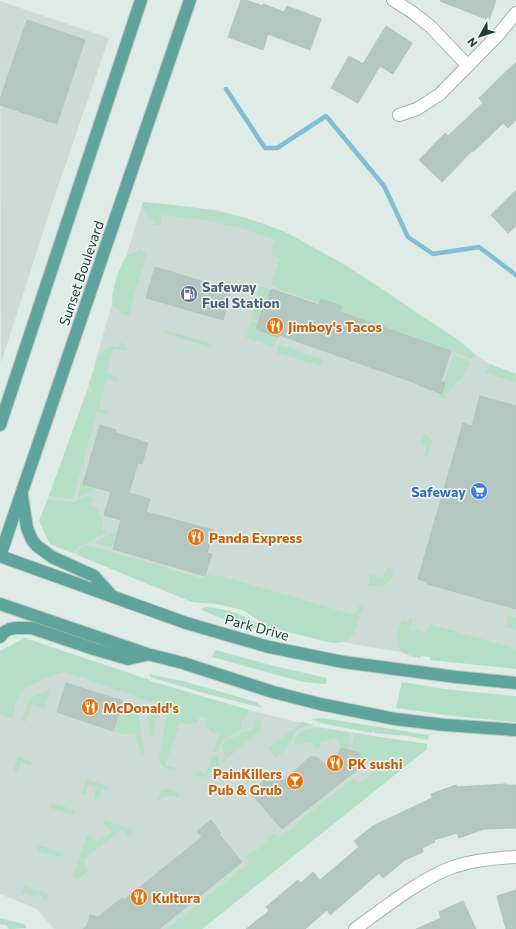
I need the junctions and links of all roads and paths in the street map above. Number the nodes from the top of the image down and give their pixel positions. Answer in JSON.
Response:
{"nodes":[{"id":1,"x":141,"y":0,"type":"edge"},
{"id":2,"x":190,"y":0,"type":"edge"},
{"id":3,"x":393,"y":0,"type":"edge"},
{"id":4,"x":516,"y":13,"type":"edge"},
{"id":5,"x":468,"y":66,"type":"junction"},
{"id":6,"x":399,"y":115,"type":"dead end"},
{"id":7,"x":13,"y":387,"type":"junction"},
{"id":8,"x":0,"y":396,"type":"edge"},
{"id":9,"x":0,"y":425,"type":"edge"},
{"id":10,"x":22,"y":494,"type":"junction"},
{"id":11,"x":0,"y":556,"type":"edge"},
{"id":12,"x":112,"y":596,"type":"junction"},
{"id":13,"x":0,"y":604,"type":"edge"},
{"id":14,"x":0,"y":637,"type":"edge"},
{"id":15,"x":147,"y":654,"type":"junction"},
{"id":16,"x":516,"y":683,"type":"edge"},
{"id":17,"x":516,"y":730,"type":"edge"},
{"id":18,"x":516,"y":857,"type":"edge"},
{"id":19,"x":355,"y":929,"type":"edge"}],
"edges":[{"from":1,"to":7,"type":"main road","name":"Sunset Boulevard"},
{"from":2,"to":10,"type":"main road","name":"Sunset Boulevard"},
{"from":3,"to":5,"type":"street"},
{"from":4,"to":5,"type":"street"},
{"from":5,"to":6,"type":"street"},
{"from":7,"to":8,"type":"main road"},
{"from":7,"to":9,"type":"main road","name":"Sunset Boulevard"},
{"from":10,"to":11,"type":"main road","name":"Sunset Boulevard"},
{"from":10,"to":12,"type":"main road"},
{"from":11,"to":12,"type":"main road","name":"Park Drive"},
{"from":12,"to":16,"type":"main road","name":"Park Drive"},
{"from":13,"to":15,"type":"main road"},
{"from":14,"to":15,"type":"main road"},
{"from":15,"to":17,"type":"main road"},
{"from":18,"to":19,"type":"street"}]}
